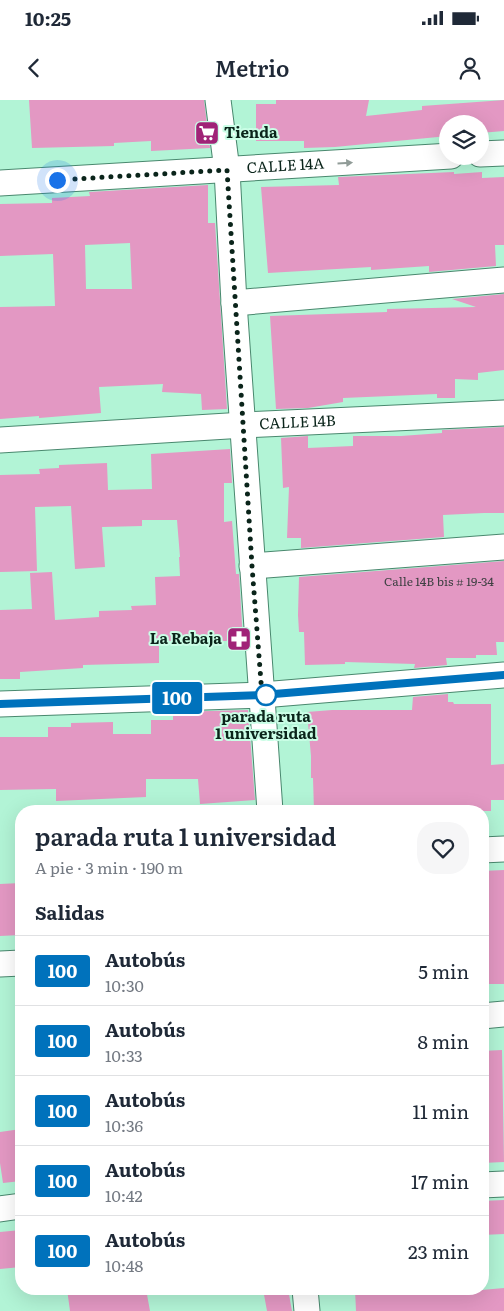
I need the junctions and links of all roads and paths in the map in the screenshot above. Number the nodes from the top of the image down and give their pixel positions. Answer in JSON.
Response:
{"nodes":[{"id":1,"x":218,"y":100,"type":"edge"},
{"id":2,"x":504,"y":153,"type":"edge"},
{"id":3,"x":489,"y":154,"type":"edge"},
{"id":4,"x":439,"y":157,"type":"edge"},
{"id":5,"x":227,"y":170,"type":"junction"},
{"id":6,"x":0,"y":183,"type":"edge"},
{"id":7,"x":504,"y":280,"type":"edge"},
{"id":8,"x":234,"y":303,"type":"junction"},
{"id":9,"x":504,"y":413,"type":"edge"},
{"id":10,"x":244,"y":425,"type":"junction"},
{"id":11,"x":0,"y":440,"type":"edge"},
{"id":12,"x":504,"y":547,"type":"edge"},
{"id":13,"x":252,"y":566,"type":"junction"},
{"id":14,"x":504,"y":675,"type":"edge"},
{"id":15,"x":262,"y":695,"type":"junction"},
{"id":16,"x":0,"y":704,"type":"edge"},
{"id":17,"x":270,"y":805,"type":"edge"},
{"id":18,"x":504,"y":849,"type":"edge"},
{"id":19,"x":489,"y":850,"type":"edge"},
{"id":20,"x":15,"y":963,"type":"edge"},
{"id":21,"x":0,"y":964,"type":"edge"},
{"id":22,"x":504,"y":1014,"type":"edge"},
{"id":23,"x":489,"y":1015,"type":"edge"},
{"id":24,"x":504,"y":1184,"type":"edge"},
{"id":25,"x":489,"y":1185,"type":"edge"},
{"id":26,"x":15,"y":1207,"type":"edge"},
{"id":27,"x":0,"y":1208,"type":"edge"},
{"id":28,"x":306,"y":1295,"type":"edge"},
{"id":29,"x":307,"y":1311,"type":"edge"}],
"edges":[{"from":1,"to":5,"type":"street"},
{"from":2,"to":3,"type":"street"},
{"from":5,"to":4,"type":"street","name":"CALLE 14A","one_way":true},
{"from":5,"to":6,"type":"street","name":"CALLE 14A"},
{"from":5,"to":8,"type":"street"},
{"from":7,"to":8,"type":"street"},
{"from":8,"to":10,"type":"street"},
{"from":9,"to":10,"type":"street","name":"CALLE 14B"},
{"from":10,"to":11,"type":"street","name":"CALLE 14B"},
{"from":10,"to":13,"type":"street"},
{"from":12,"to":13,"type":"street"},
{"from":13,"to":15,"type":"street"},
{"from":14,"to":15,"type":"street"},
{"from":15,"to":16,"type":"street"},
{"from":15,"to":17,"type":"street"},
{"from":18,"to":19,"type":"street"},
{"from":20,"to":21,"type":"street"},
{"from":22,"to":23,"type":"street"},
{"from":24,"to":25,"type":"street"},
{"from":26,"to":27,"type":"street"},
{"from":28,"to":29,"type":"street"}]}
